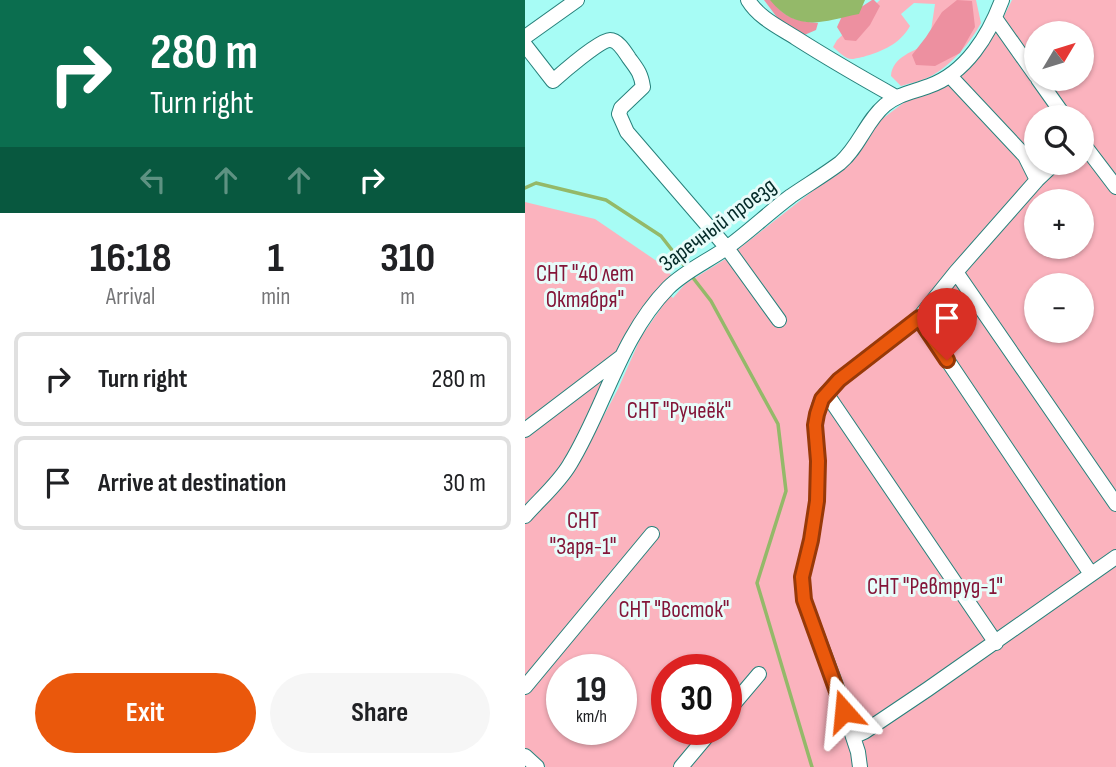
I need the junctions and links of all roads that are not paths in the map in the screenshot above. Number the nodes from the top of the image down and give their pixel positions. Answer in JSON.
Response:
{"nodes":[{"id":1,"x":577,"y":0,"type":"edge"},
{"id":2,"x":748,"y":0,"type":"edge"},
{"id":3,"x":1002,"y":0,"type":"edge"},
{"id":4,"x":995,"y":18,"type":"junction"},
{"id":5,"x":525,"y":37,"type":"edge"},
{"id":6,"x":525,"y":45,"type":"edge"},
{"id":7,"x":1024,"y":59,"type":"edge"},
{"id":8,"x":950,"y":76,"type":"junction"},
{"id":9,"x":897,"y":97,"type":"junction"},
{"id":10,"x":1094,"y":158,"type":"edge"},
{"id":11,"x":1042,"y":175,"type":"edge"},
{"id":12,"x":1037,"y":180,"type":"junction"},
{"id":13,"x":1116,"y":187,"type":"edge"},
{"id":14,"x":727,"y":248,"type":"junction"},
{"id":15,"x":956,"y":272,"type":"junction"},
{"id":16,"x":919,"y":318,"type":"junction"},
{"id":17,"x":779,"y":320,"type":"dead end"},
{"id":18,"x":622,"y":357,"type":"junction"},
{"id":19,"x":826,"y":393,"type":"junction"},
{"id":20,"x":525,"y":430,"type":"edge"},
{"id":21,"x":1116,"y":504,"type":"edge"},
{"id":22,"x":525,"y":516,"type":"edge"},
{"id":23,"x":652,"y":534,"type":"dead end"},
{"id":24,"x":1116,"y":557,"type":"edge"},
{"id":25,"x":1091,"y":574,"type":"junction"},
{"id":26,"x":996,"y":643,"type":"junction"},
{"id":27,"x":759,"y":674,"type":"dead end"},
{"id":28,"x":525,"y":687,"type":"edge"},
{"id":29,"x":742,"y":694,"type":"edge"},
{"id":30,"x":853,"y":737,"type":"junction"},
{"id":31,"x":699,"y":745,"type":"edge"},
{"id":32,"x":857,"y":752,"type":"junction"},
{"id":33,"x":525,"y":756,"type":"edge"},
{"id":34,"x":537,"y":767,"type":"edge"},
{"id":35,"x":681,"y":767,"type":"edge"},
{"id":36,"x":860,"y":767,"type":"edge"},
{"id":37,"x":869,"y":767,"type":"edge"}],
"edges":[{"from":1,"to":5,"type":"street"},
{"from":2,"to":9,"type":"street"},
{"from":3,"to":4,"type":"street"},
{"from":4,"to":7,"type":"street"},
{"from":4,"to":8,"type":"street"},
{"from":6,"to":14,"type":"street"},
{"from":8,"to":9,"type":"street"},
{"from":8,"to":12,"type":"street"},
{"from":9,"to":14,"type":"street","name":"Заречный проезд"},
{"from":10,"to":13,"type":"street"},
{"from":11,"to":12,"type":"street"},
{"from":12,"to":15,"type":"street"},
{"from":14,"to":17,"type":"street"},
{"from":14,"to":18,"type":"street","name":"Заречный проезд"},
{"from":15,"to":16,"type":"street"},
{"from":15,"to":21,"type":"street"},
{"from":16,"to":19,"type":"street"},
{"from":16,"to":25,"type":"street"},
{"from":18,"to":20,"type":"street"},
{"from":18,"to":22,"type":"street","name":"Заречный проезд"},
{"from":19,"to":26,"type":"street"},
{"from":19,"to":30,"type":"street"},
{"from":23,"to":28,"type":"street"},
{"from":24,"to":25,"type":"street"},
{"from":25,"to":26,"type":"street"},
{"from":26,"to":30,"type":"street"},
{"from":27,"to":29,"type":"street"},
{"from":30,"to":32,"type":"street"},
{"from":31,"to":35,"type":"street"},
{"from":32,"to":36,"type":"street"},
{"from":32,"to":37,"type":"street"},
{"from":33,"to":34,"type":"street"}]}
